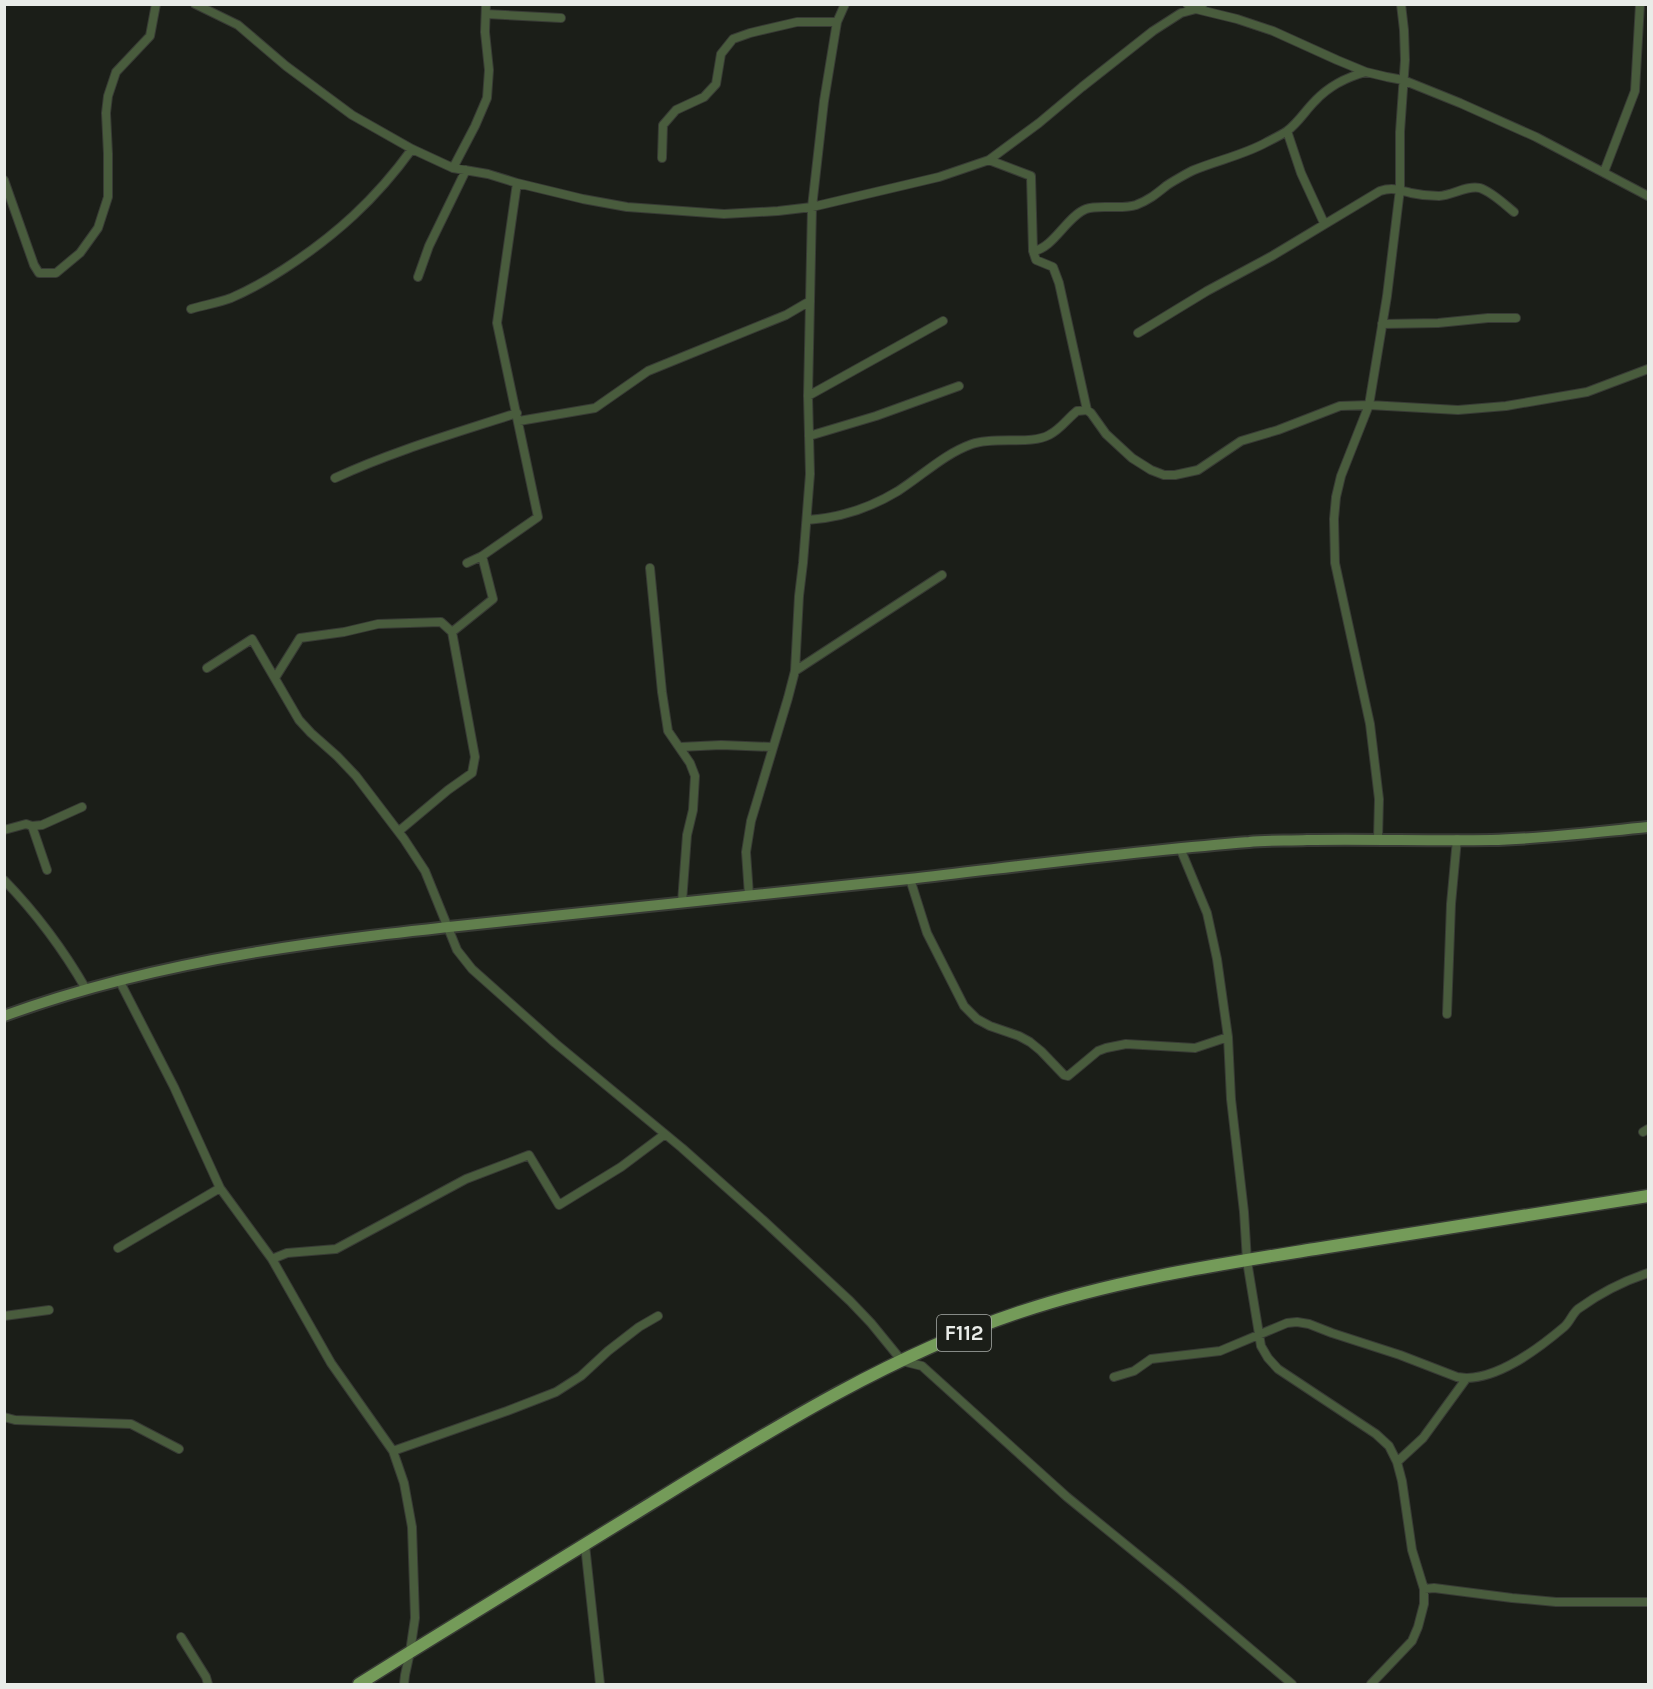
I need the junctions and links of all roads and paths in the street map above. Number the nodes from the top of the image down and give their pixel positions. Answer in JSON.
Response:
{"nodes":[{"id":1,"x":156,"y":4,"type":"edge"},
{"id":2,"x":195,"y":4,"type":"edge"},
{"id":3,"x":486,"y":4,"type":"edge"},
{"id":4,"x":845,"y":4,"type":"edge"},
{"id":5,"x":1187,"y":4,"type":"edge"},
{"id":6,"x":1401,"y":4,"type":"edge"},
{"id":7,"x":1640,"y":4,"type":"edge"},
{"id":8,"x":1199,"y":7,"type":"edge"},
{"id":9,"x":486,"y":14,"type":"junction"},
{"id":10,"x":561,"y":18,"type":"dead end"},
{"id":11,"x":837,"y":22,"type":"junction"},
{"id":12,"x":1366,"y":72,"type":"junction"},
{"id":13,"x":1403,"y":80,"type":"junction"},
{"id":14,"x":1287,"y":131,"type":"junction"},
{"id":15,"x":412,"y":150,"type":"junction"},
{"id":16,"x":662,"y":158,"type":"dead end"},
{"id":17,"x":989,"y":160,"type":"junction"},
{"id":18,"x":453,"y":168,"type":"junction"},
{"id":19,"x":466,"y":170,"type":"junction"},
{"id":20,"x":1604,"y":172,"type":"junction"},
{"id":21,"x":4,"y":180,"type":"edge"},
{"id":22,"x":517,"y":183,"type":"junction"},
{"id":23,"x":1400,"y":189,"type":"junction"},
{"id":24,"x":1648,"y":196,"type":"edge"},
{"id":25,"x":812,"y":207,"type":"junction"},
{"id":26,"x":1514,"y":212,"type":"dead end"},
{"id":27,"x":1324,"y":223,"type":"junction"},
{"id":28,"x":1033,"y":251,"type":"junction"},
{"id":29,"x":418,"y":278,"type":"dead end"},
{"id":30,"x":810,"y":301,"type":"junction"},
{"id":31,"x":191,"y":309,"type":"dead end"},
{"id":32,"x":1516,"y":318,"type":"dead end"},
{"id":33,"x":943,"y":321,"type":"dead end"},
{"id":34,"x":1382,"y":324,"type":"junction"},
{"id":35,"x":1138,"y":333,"type":"dead end"},
{"id":36,"x":1648,"y":369,"type":"edge"},
{"id":37,"x":959,"y":386,"type":"dead end"},
{"id":38,"x":808,"y":396,"type":"junction"},
{"id":39,"x":1369,"y":405,"type":"junction"},
{"id":40,"x":1087,"y":410,"type":"junction"},
{"id":41,"x":518,"y":417,"type":"junction"},
{"id":42,"x":809,"y":436,"type":"junction"},
{"id":43,"x":335,"y":478,"type":"dead end"},
{"id":44,"x":807,"y":520,"type":"junction"},
{"id":45,"x":482,"y":556,"type":"junction"},
{"id":46,"x":467,"y":563,"type":"dead end"},
{"id":47,"x":650,"y":568,"type":"dead end"},
{"id":48,"x":942,"y":575,"type":"dead end"},
{"id":49,"x":452,"y":632,"type":"junction"},
{"id":50,"x":207,"y":668,"type":"dead end"},
{"id":51,"x":795,"y":671,"type":"junction"},
{"id":52,"x":274,"y":678,"type":"junction"},
{"id":53,"x":680,"y":747,"type":"junction"},
{"id":54,"x":772,"y":747,"type":"junction"},
{"id":55,"x":81,"y":807,"type":"dead end"},
{"id":56,"x":32,"y":826,"type":"junction"},
{"id":57,"x":1648,"y":826,"type":"edge"},
{"id":58,"x":4,"y":830,"type":"edge"},
{"id":59,"x":399,"y":831,"type":"junction"},
{"id":60,"x":1378,"y":839,"type":"junction"},
{"id":61,"x":1457,"y":839,"type":"junction"},
{"id":62,"x":1180,"y":848,"type":"junction"},
{"id":63,"x":47,"y":870,"type":"dead end"},
{"id":64,"x":910,"y":879,"type":"junction"},
{"id":65,"x":4,"y":880,"type":"edge"},
{"id":66,"x":749,"y":895,"type":"junction"},
{"id":67,"x":682,"y":902,"type":"junction"},
{"id":68,"x":448,"y":927,"type":"junction"},
{"id":69,"x":119,"y":980,"type":"junction"},
{"id":70,"x":86,"y":989,"type":"junction"},
{"id":71,"x":1447,"y":1014,"type":"dead end"},
{"id":72,"x":4,"y":1016,"type":"edge"},
{"id":73,"x":1228,"y":1037,"type":"junction"},
{"id":74,"x":665,"y":1134,"type":"junction"},
{"id":75,"x":220,"y":1188,"type":"junction"},
{"id":76,"x":1648,"y":1196,"type":"edge"},
{"id":77,"x":118,"y":1248,"type":"dead end"},
{"id":78,"x":272,"y":1259,"type":"junction"},
{"id":79,"x":1246,"y":1261,"type":"junction"},
{"id":80,"x":1648,"y":1273,"type":"edge"},
{"id":81,"x":49,"y":1310,"type":"dead end"},
{"id":82,"x":4,"y":1316,"type":"edge"},
{"id":83,"x":658,"y":1316,"type":"dead end"},
{"id":84,"x":1258,"y":1335,"type":"junction"},
{"id":85,"x":902,"y":1360,"type":"junction"},
{"id":86,"x":1114,"y":1377,"type":"dead end"},
{"id":87,"x":1466,"y":1379,"type":"junction"},
{"id":88,"x":4,"y":1417,"type":"edge"},
{"id":89,"x":179,"y":1449,"type":"dead end"},
{"id":90,"x":393,"y":1450,"type":"junction"},
{"id":91,"x":1397,"y":1462,"type":"junction"},
{"id":92,"x":585,"y":1545,"type":"junction"},
{"id":93,"x":1424,"y":1589,"type":"junction"},
{"id":94,"x":1648,"y":1602,"type":"edge"},
{"id":95,"x":181,"y":1637,"type":"dead end"},
{"id":96,"x":410,"y":1652,"type":"junction"},
{"id":97,"x":208,"y":1684,"type":"edge"},
{"id":98,"x":359,"y":1684,"type":"edge"},
{"id":99,"x":404,"y":1684,"type":"edge"},
{"id":100,"x":600,"y":1684,"type":"edge"},
{"id":101,"x":1292,"y":1684,"type":"edge"},
{"id":102,"x":1371,"y":1684,"type":"edge"}],
"edges":[{"from":1,"to":21,"type":"street"},
{"from":2,"to":15,"type":"street"},
{"from":3,"to":9,"type":"street"},
{"from":4,"to":11,"type":"street"},
{"from":5,"to":8,"type":"street"},
{"from":6,"to":13,"type":"street"},
{"from":7,"to":20,"type":"street"},
{"from":8,"to":12,"type":"street"},
{"from":8,"to":17,"type":"street"},
{"from":9,"to":10,"type":"street"},
{"from":9,"to":18,"type":"street"},
{"from":11,"to":16,"type":"street"},
{"from":11,"to":25,"type":"street"},
{"from":12,"to":13,"type":"street"},
{"from":12,"to":14,"type":"street"},
{"from":13,"to":20,"type":"street"},
{"from":13,"to":23,"type":"street"},
{"from":14,"to":27,"type":"street"},
{"from":14,"to":28,"type":"street"},
{"from":15,"to":18,"type":"street"},
{"from":15,"to":31,"type":"street"},
{"from":17,"to":25,"type":"street"},
{"from":17,"to":28,"type":"street"},
{"from":18,"to":19,"type":"street"},
{"from":19,"to":22,"type":"street"},
{"from":19,"to":29,"type":"street"},
{"from":20,"to":24,"type":"street"},
{"from":22,"to":25,"type":"street"},
{"from":22,"to":41,"type":"street"},
{"from":23,"to":26,"type":"street"},
{"from":23,"to":27,"type":"street"},
{"from":23,"to":34,"type":"street"},
{"from":25,"to":30,"type":"street"},
{"from":27,"to":35,"type":"street"},
{"from":28,"to":40,"type":"street"},
{"from":30,"to":38,"type":"street"},
{"from":30,"to":41,"type":"street"},
{"from":32,"to":34,"type":"street"},
{"from":33,"to":38,"type":"street"},
{"from":34,"to":39,"type":"street"},
{"from":36,"to":39,"type":"street"},
{"from":37,"to":42,"type":"street"},
{"from":38,"to":42,"type":"street"},
{"from":39,"to":40,"type":"street"},
{"from":39,"to":60,"type":"street"},
{"from":40,"to":44,"type":"street"},
{"from":41,"to":43,"type":"street"},
{"from":41,"to":45,"type":"street"},
{"from":42,"to":44,"type":"street"},
{"from":44,"to":51,"type":"street"},
{"from":45,"to":46,"type":"street"},
{"from":45,"to":49,"type":"street"},
{"from":47,"to":53,"type":"street"},
{"from":48,"to":51,"type":"street"},
{"from":49,"to":52,"type":"street"},
{"from":49,"to":59,"type":"street"},
{"from":50,"to":52,"type":"street"},
{"from":51,"to":54,"type":"street"},
{"from":52,"to":59,"type":"street"},
{"from":53,"to":54,"type":"street"},
{"from":53,"to":67,"type":"street"},
{"from":54,"to":66,"type":"street"},
{"from":55,"to":56,"type":"street"},
{"from":56,"to":58,"type":"street"},
{"from":56,"to":63,"type":"street"},
{"from":57,"to":61,"type":"main road"},
{"from":59,"to":68,"type":"street"},
{"from":60,"to":61,"type":"main road"},
{"from":60,"to":62,"type":"main road"},
{"from":61,"to":71,"type":"street"},
{"from":62,"to":64,"type":"main road"},
{"from":62,"to":73,"type":"street"},
{"from":64,"to":66,"type":"main road"},
{"from":64,"to":73,"type":"street"},
{"from":65,"to":70,"type":"street"},
{"from":66,"to":67,"type":"main road"},
{"from":67,"to":68,"type":"main road"},
{"from":68,"to":69,"type":"main road"},
{"from":68,"to":74,"type":"street"},
{"from":69,"to":70,"type":"main road"},
{"from":69,"to":75,"type":"street"},
{"from":70,"to":72,"type":"main road"},
{"from":73,"to":79,"type":"street"},
{"from":74,"to":78,"type":"street"},
{"from":74,"to":85,"type":"street"},
{"from":75,"to":77,"type":"street"},
{"from":75,"to":78,"type":"street"},
{"from":76,"to":79,"type":"main road","number":"F112"},
{"from":78,"to":90,"type":"street"},
{"from":79,"to":84,"type":"street"},
{"from":79,"to":85,"type":"main road","number":"F112"},
{"from":80,"to":87,"type":"street"},
{"from":81,"to":82,"type":"street"},
{"from":83,"to":90,"type":"street"},
{"from":84,"to":86,"type":"street"},
{"from":84,"to":87,"type":"street"},
{"from":84,"to":91,"type":"street"},
{"from":85,"to":92,"type":"main road","number":"F112"},
{"from":85,"to":101,"type":"street"},
{"from":87,"to":91,"type":"street"},
{"from":88,"to":89,"type":"street"},
{"from":90,"to":96,"type":"street"},
{"from":91,"to":93,"type":"street"},
{"from":92,"to":96,"type":"main road","number":"F112"},
{"from":92,"to":100,"type":"street"},
{"from":93,"to":94,"type":"street"},
{"from":93,"to":102,"type":"street"},
{"from":95,"to":97,"type":"street"},
{"from":96,"to":98,"type":"main road","number":"F112"},
{"from":96,"to":99,"type":"street"}]}
